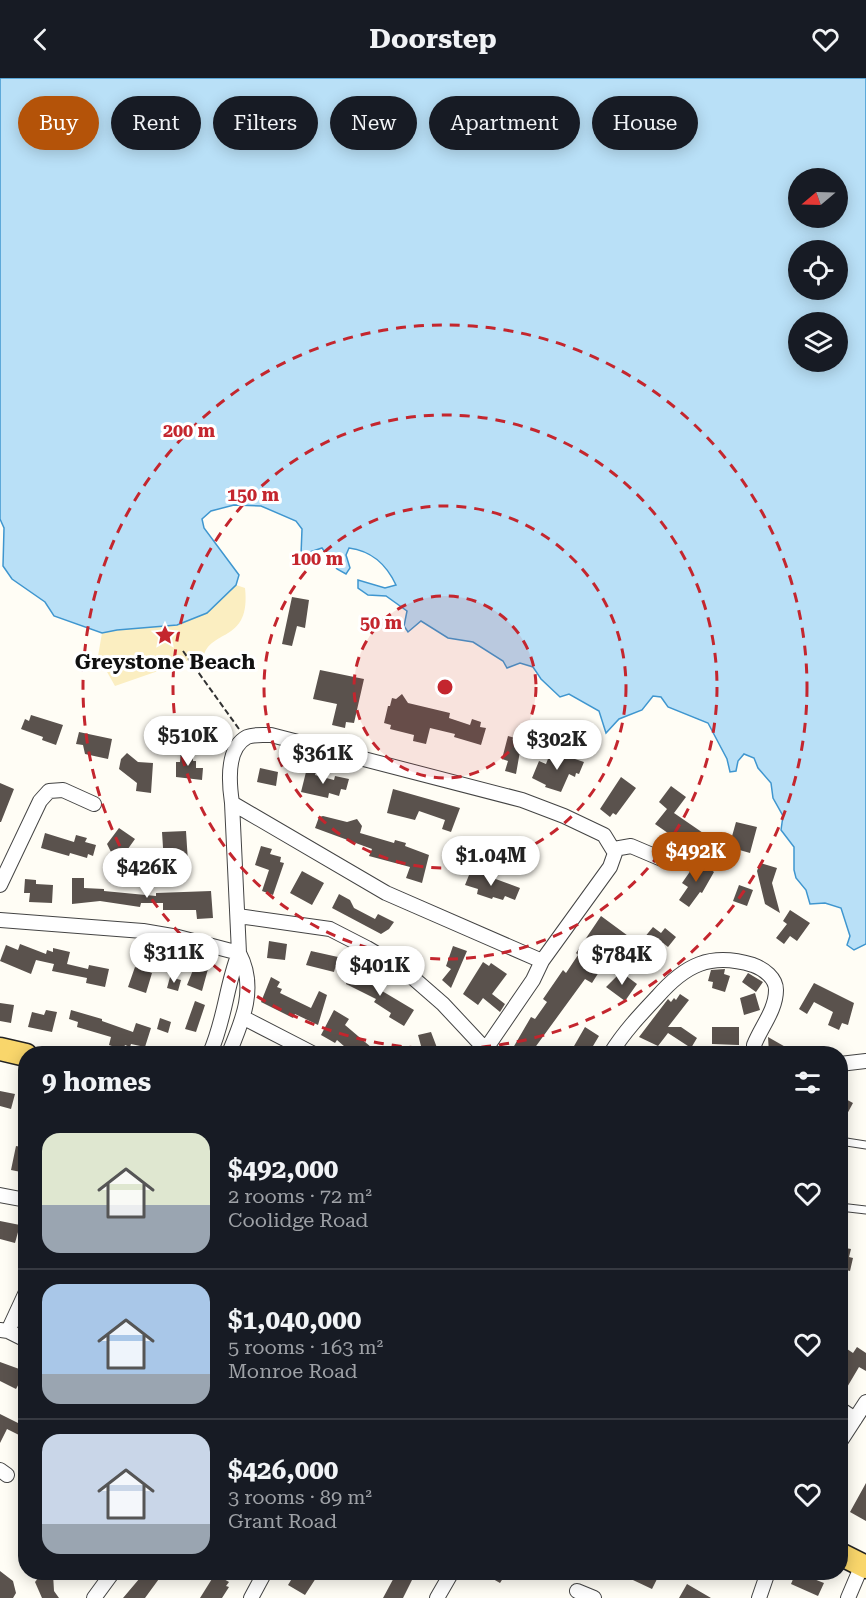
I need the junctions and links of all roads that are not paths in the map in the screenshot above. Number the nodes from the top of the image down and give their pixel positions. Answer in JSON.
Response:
{"nodes":[{"id":1,"x":232,"y":803,"type":"junction"},
{"id":2,"x":94,"y":804,"type":"dead end"},
{"id":3,"x":614,"y":849,"type":"junction"},
{"id":4,"x":664,"y":860,"type":"dead end"},
{"id":5,"x":0,"y":885,"type":"edge"},
{"id":6,"x":238,"y":915,"type":"junction"},
{"id":7,"x":0,"y":920,"type":"edge"},
{"id":8,"x":238,"y":953,"type":"junction"},
{"id":9,"x":542,"y":961,"type":"junction"},
{"id":10,"x":244,"y":1018,"type":"junction"},
{"id":11,"x":213,"y":1046,"type":"edge"},
{"id":12,"x":232,"y":1046,"type":"edge"},
{"id":13,"x":298,"y":1046,"type":"edge"},
{"id":14,"x":480,"y":1046,"type":"edge"},
{"id":15,"x":489,"y":1046,"type":"edge"},
{"id":16,"x":615,"y":1046,"type":"edge"},
{"id":17,"x":754,"y":1046,"type":"edge"},
{"id":18,"x":0,"y":1049,"type":"edge"},
{"id":19,"x":18,"y":1053,"type":"edge"},
{"id":20,"x":866,"y":1061,"type":"edge"},
{"id":21,"x":848,"y":1063,"type":"edge"},
{"id":22,"x":848,"y":1143,"type":"edge"},
{"id":23,"x":866,"y":1145,"type":"edge"},
{"id":24,"x":0,"y":1195,"type":"edge"},
{"id":25,"x":18,"y":1198,"type":"edge"},
{"id":26,"x":848,"y":1208,"type":"edge"},
{"id":27,"x":866,"y":1210,"type":"edge"},
{"id":28,"x":18,"y":1306,"type":"edge"},
{"id":29,"x":4,"y":1330,"type":"edge"},
{"id":30,"x":18,"y":1336,"type":"edge"},
{"id":31,"x":866,"y":1402,"type":"edge"},
{"id":32,"x":848,"y":1414,"type":"edge"},
{"id":33,"x":855,"y":1419,"type":"junction"},
{"id":34,"x":848,"y":1430,"type":"edge"},
{"id":35,"x":848,"y":1558,"type":"edge"},
{"id":36,"x":864,"y":1566,"type":"edge"},
{"id":37,"x":107,"y":1580,"type":"edge"},
{"id":38,"x":261,"y":1580,"type":"edge"},
{"id":39,"x":447,"y":1580,"type":"edge"},
{"id":40,"x":765,"y":1580,"type":"edge"},
{"id":41,"x":577,"y":1591,"type":"dead end"},
{"id":42,"x":94,"y":1598,"type":"edge"},
{"id":43,"x":251,"y":1598,"type":"edge"},
{"id":44,"x":437,"y":1598,"type":"edge"},
{"id":45,"x":594,"y":1598,"type":"edge"},
{"id":46,"x":759,"y":1598,"type":"edge"},
{"id":47,"x":848,"y":1598,"type":"edge"}],
"edges":[{"from":1,"to":3,"type":"street"},
{"from":1,"to":6,"type":"street"},
{"from":1,"to":9,"type":"street"},
{"from":2,"to":5,"type":"street"},
{"from":3,"to":4,"type":"street"},
{"from":3,"to":9,"type":"street"},
{"from":6,"to":8,"type":"street"},
{"from":6,"to":14,"type":"street"},
{"from":7,"to":8,"type":"street"},
{"from":8,"to":10,"type":"street"},
{"from":8,"to":11,"type":"street"},
{"from":9,"to":15,"type":"street"},
{"from":10,"to":12,"type":"street"},
{"from":10,"to":13,"type":"street"},
{"from":16,"to":17,"type":"street"},
{"from":18,"to":19,"type":"main road"},
{"from":20,"to":21,"type":"street"},
{"from":22,"to":23,"type":"lane"},
{"from":24,"to":25,"type":"street"},
{"from":26,"to":27,"type":"lane"},
{"from":28,"to":29,"type":"street"},
{"from":29,"to":30,"type":"street"},
{"from":31,"to":33,"type":"street"},
{"from":32,"to":33,"type":"street"},
{"from":33,"to":34,"type":"street"},
{"from":35,"to":36,"type":"main road"},
{"from":36,"to":47,"type":"street"},
{"from":37,"to":42,"type":"street"},
{"from":38,"to":43,"type":"street"},
{"from":39,"to":44,"type":"street"},
{"from":40,"to":46,"type":"street"},
{"from":41,"to":45,"type":"street"}]}
